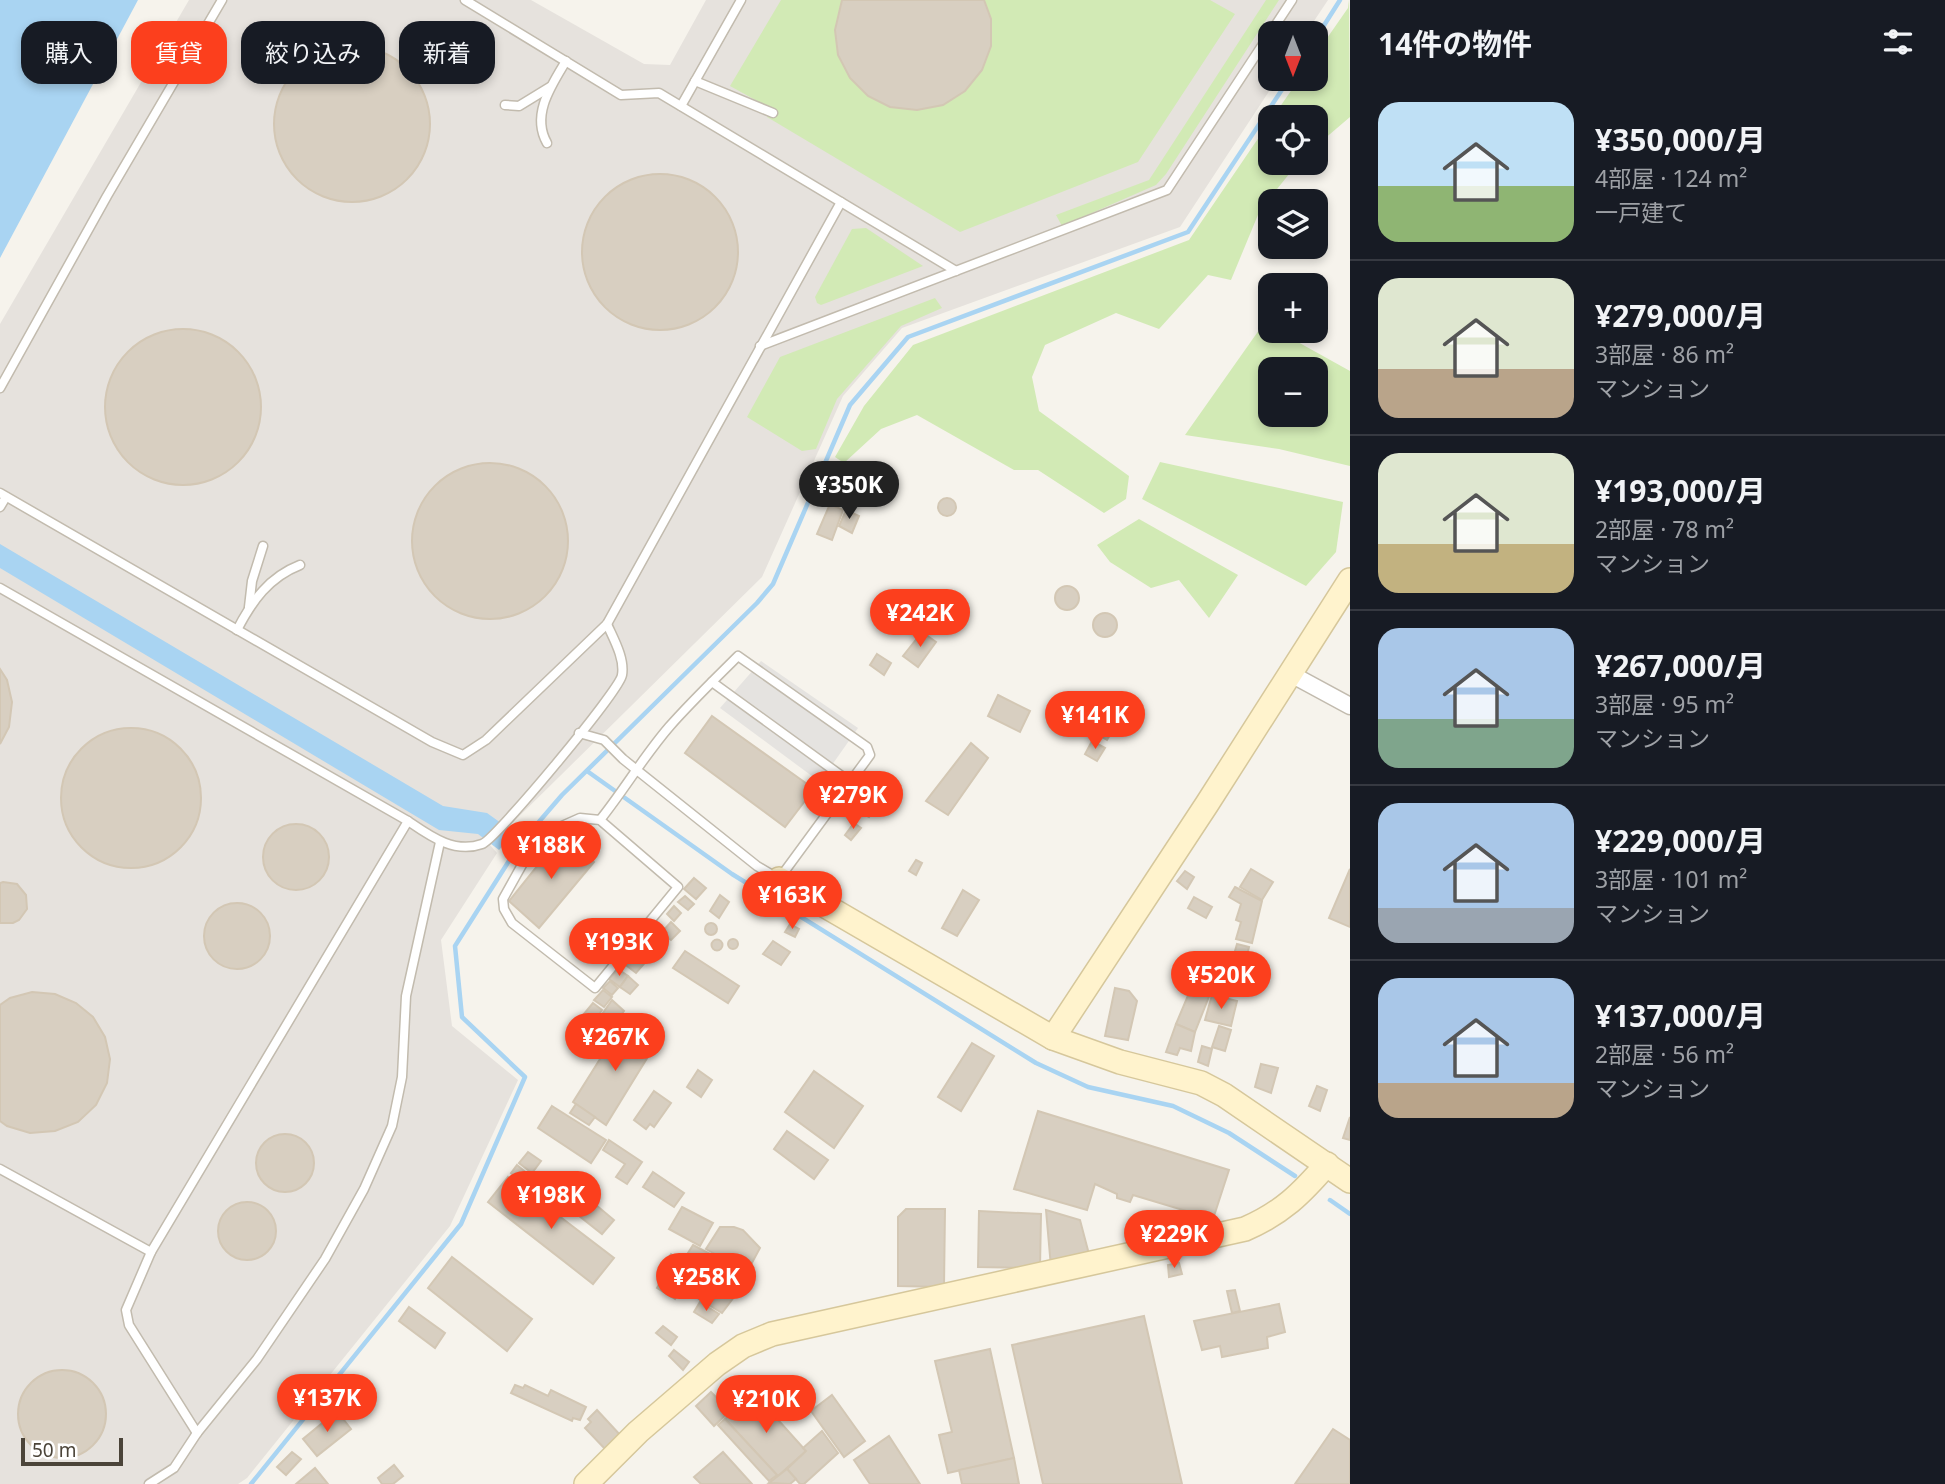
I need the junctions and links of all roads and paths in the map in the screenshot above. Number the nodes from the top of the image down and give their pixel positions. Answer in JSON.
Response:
{"nodes":[{"id":1,"x":222,"y":0,"type":"edge"},
{"id":2,"x":466,"y":0,"type":"edge"},
{"id":3,"x":741,"y":0,"type":"edge"},
{"id":4,"x":1292,"y":0,"type":"edge"},
{"id":5,"x":566,"y":61,"type":"junction"},
{"id":6,"x":695,"y":81,"type":"junction"},
{"id":7,"x":550,"y":87,"type":"junction"},
{"id":8,"x":505,"y":105,"type":"dead end"},
{"id":9,"x":681,"y":106,"type":"junction"},
{"id":10,"x":773,"y":113,"type":"dead end"},
{"id":11,"x":547,"y":143,"type":"dead end"},
{"id":12,"x":841,"y":202,"type":"junction"},
{"id":13,"x":956,"y":271,"type":"junction"},
{"id":14,"x":760,"y":346,"type":"junction"},
{"id":15,"x":0,"y":388,"type":"edge"},
{"id":16,"x":3,"y":495,"type":"edge"},
{"id":17,"x":0,"y":507,"type":"edge"},
{"id":18,"x":263,"y":546,"type":"dead end"},
{"id":19,"x":300,"y":565,"type":"dead end"},
{"id":20,"x":1350,"y":580,"type":"edge"},
{"id":21,"x":0,"y":589,"type":"edge"},
{"id":22,"x":249,"y":607,"type":"junction"},
{"id":23,"x":607,"y":624,"type":"junction"},
{"id":24,"x":237,"y":630,"type":"junction"},
{"id":25,"x":1289,"y":673,"type":"junction"},
{"id":26,"x":712,"y":682,"type":"junction"},
{"id":27,"x":1350,"y":706,"type":"edge"},
{"id":28,"x":579,"y":733,"type":"junction"},
{"id":29,"x":637,"y":771,"type":"junction"},
{"id":30,"x":850,"y":782,"type":"junction"},
{"id":31,"x":600,"y":820,"type":"junction"},
{"id":32,"x":408,"y":821,"type":"junction"},
{"id":33,"x":440,"y":842,"type":"junction"},
{"id":34,"x":779,"y":879,"type":"junction"},
{"id":35,"x":1053,"y":1038,"type":"junction"},
{"id":36,"x":1327,"y":1164,"type":"junction"},
{"id":37,"x":0,"y":1169,"type":"edge"},
{"id":38,"x":1350,"y":1181,"type":"edge"},
{"id":39,"x":151,"y":1252,"type":"junction"},
{"id":40,"x":197,"y":1433,"type":"junction"},
{"id":41,"x":149,"y":1484,"type":"edge"},
{"id":42,"x":586,"y":1484,"type":"edge"}],
"edges":[{"from":1,"to":15,"type":"lane"},
{"from":2,"to":5,"type":"lane"},
{"from":3,"to":6,"type":"lane"},
{"from":4,"to":13,"type":"lane"},
{"from":5,"to":7,"type":"lane"},
{"from":5,"to":9,"type":"lane"},
{"from":6,"to":9,"type":"lane"},
{"from":6,"to":10,"type":"lane"},
{"from":7,"to":8,"type":"lane"},
{"from":7,"to":11,"type":"lane"},
{"from":9,"to":12,"type":"lane"},
{"from":12,"to":13,"type":"lane"},
{"from":12,"to":14,"type":"lane"},
{"from":13,"to":14,"type":"lane"},
{"from":14,"to":23,"type":"lane"},
{"from":16,"to":17,"type":"lane"},
{"from":16,"to":24,"type":"lane"},
{"from":18,"to":22,"type":"lane"},
{"from":19,"to":22,"type":"lane"},
{"from":20,"to":25,"type":"street"},
{"from":21,"to":32,"type":"lane"},
{"from":22,"to":24,"type":"lane"},
{"from":23,"to":24,"type":"lane"},
{"from":23,"to":28,"type":"lane"},
{"from":25,"to":27,"type":"street"},
{"from":25,"to":35,"type":"street"},
{"from":26,"to":29,"type":"lane"},
{"from":26,"to":30,"type":"lane"},
{"from":26,"to":30,"type":"lane"},
{"from":28,"to":29,"type":"lane"},
{"from":28,"to":33,"type":"lane"},
{"from":29,"to":31,"type":"lane"},
{"from":29,"to":34,"type":"lane"},
{"from":30,"to":34,"type":"lane"},
{"from":31,"to":31,"type":"lane"},
{"from":32,"to":33,"type":"lane"},
{"from":32,"to":39,"type":"lane"},
{"from":33,"to":40,"type":"lane"},
{"from":34,"to":35,"type":"street"},
{"from":35,"to":36,"type":"street"},
{"from":36,"to":38,"type":"street"},
{"from":36,"to":42,"type":"street"},
{"from":37,"to":39,"type":"lane"},
{"from":39,"to":40,"type":"lane"},
{"from":40,"to":41,"type":"lane"}]}
